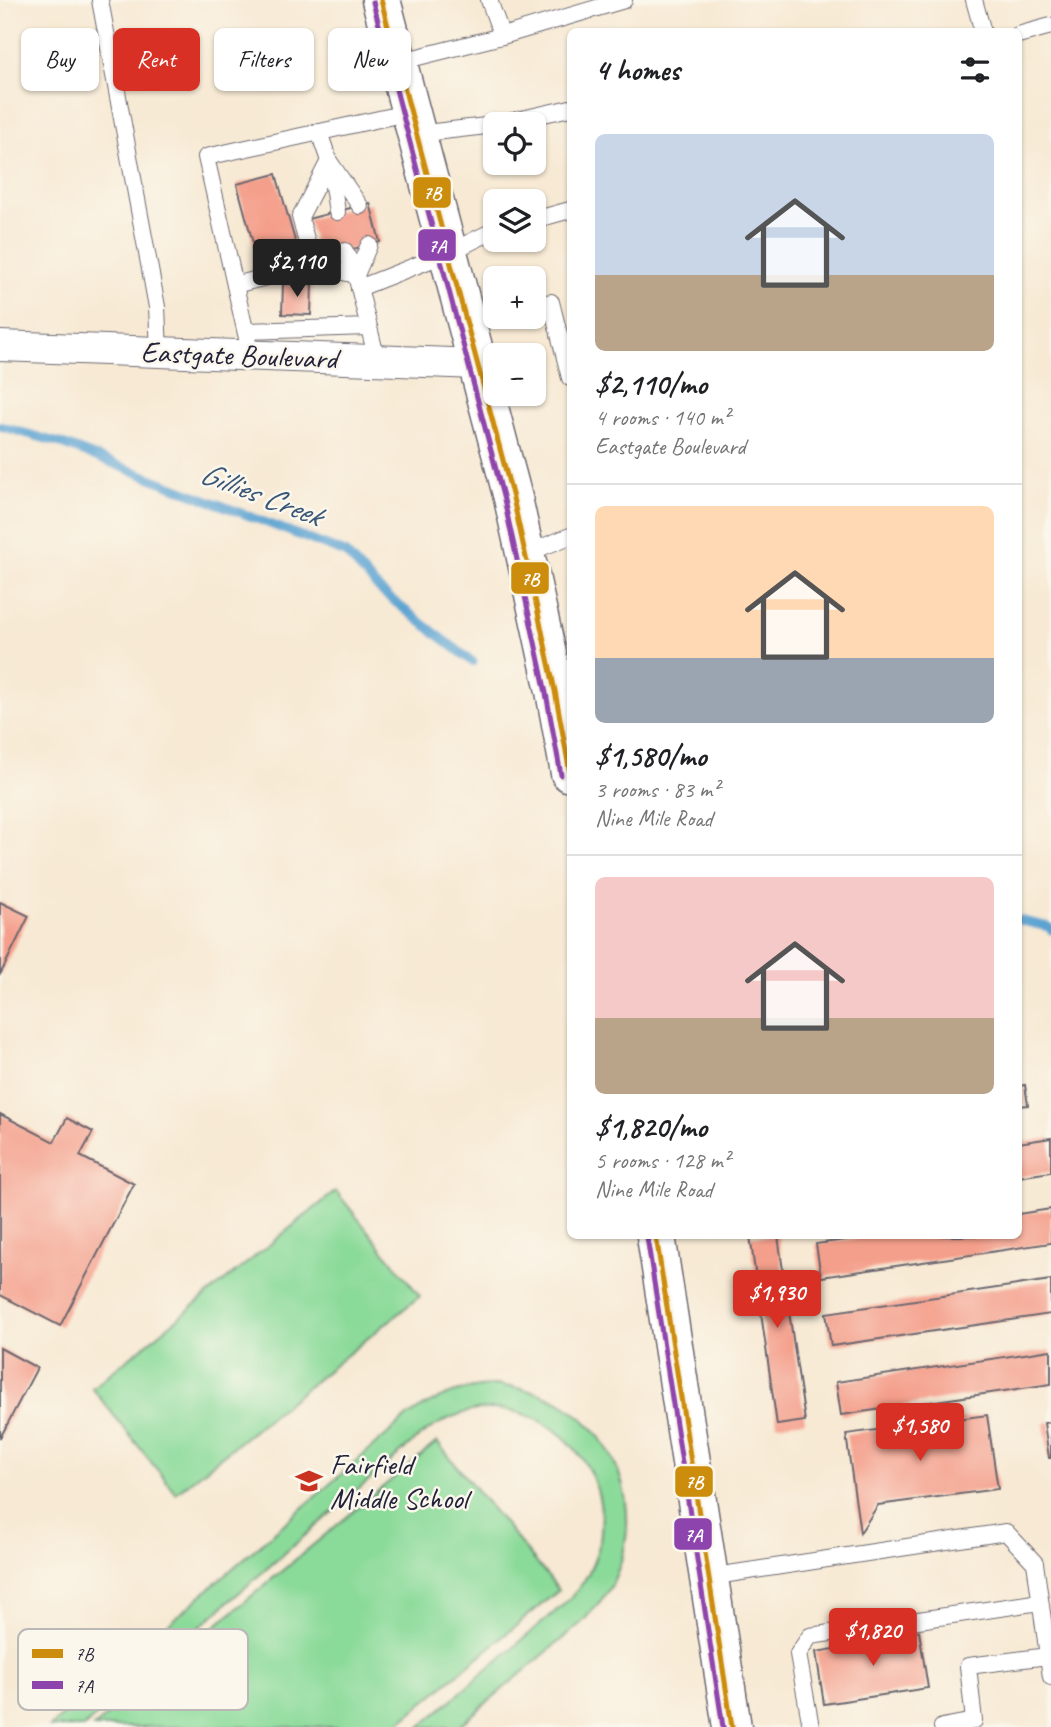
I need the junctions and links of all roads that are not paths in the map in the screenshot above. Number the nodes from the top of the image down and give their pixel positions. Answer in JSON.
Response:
{"nodes":[{"id":1,"x":100,"y":0,"type":"edge"},
{"id":2,"x":381,"y":0,"type":"edge"},
{"id":3,"x":489,"y":0,"type":"edge"},
{"id":4,"x":624,"y":0,"type":"edge"},
{"id":5,"x":974,"y":0,"type":"edge"},
{"id":6,"x":1051,"y":26,"type":"edge"},
{"id":7,"x":389,"y":28,"type":"edge"},
{"id":8,"x":982,"y":28,"type":"edge"},
{"id":9,"x":1022,"y":34,"type":"edge"},
{"id":10,"x":502,"y":36,"type":"junction"},
{"id":11,"x":411,"y":59,"type":"edge"},
{"id":12,"x":406,"y":91,"type":"edge"},
{"id":13,"x":567,"y":109,"type":"edge"},
{"id":14,"x":546,"y":113,"type":"edge"},
{"id":15,"x":414,"y":123,"type":"junction"},
{"id":16,"x":483,"y":125,"type":"edge"},
{"id":17,"x":320,"y":132,"type":"junction"},
{"id":18,"x":329,"y":161,"type":"junction"},
{"id":19,"x":360,"y":206,"type":"dead end"},
{"id":20,"x":567,"y":211,"type":"edge"},
{"id":21,"x":337,"y":212,"type":"dead end"},
{"id":22,"x":546,"y":217,"type":"edge"},
{"id":23,"x":483,"y":236,"type":"edge"},
{"id":24,"x":369,"y":245,"type":"dead end"},
{"id":25,"x":345,"y":251,"type":"dead end"},
{"id":26,"x":448,"y":253,"type":"junction"},
{"id":27,"x":313,"y":265,"type":"junction"},
{"id":28,"x":358,"y":281,"type":"junction"},
{"id":29,"x":235,"y":285,"type":"junction"},
{"id":30,"x":546,"y":303,"type":"edge"},
{"id":31,"x":481,"y":316,"type":"edge"},
{"id":32,"x":369,"y":327,"type":"junction"},
{"id":33,"x":248,"y":343,"type":"junction"},
{"id":34,"x":0,"y":346,"type":"edge"},
{"id":35,"x":159,"y":352,"type":"junction"},
{"id":36,"x":377,"y":360,"type":"junction"},
{"id":37,"x":478,"y":364,"type":"junction"},
{"id":38,"x":567,"y":366,"type":"edge"},
{"id":39,"x":567,"y":537,"type":"edge"},
{"id":40,"x":525,"y":554,"type":"junction"},
{"id":41,"x":567,"y":758,"type":"edge"},
{"id":42,"x":656,"y":1239,"type":"edge"},
{"id":43,"x":709,"y":1577,"type":"junction"},
{"id":44,"x":1044,"y":1593,"type":"edge"},
{"id":45,"x":1050,"y":1669,"type":"edge"},
{"id":46,"x":732,"y":1727,"type":"edge"},
{"id":47,"x":811,"y":1727,"type":"edge"},
{"id":48,"x":942,"y":1727,"type":"edge"}],
"edges":[{"from":1,"to":35,"type":"lane"},
{"from":2,"to":7,"type":"main road"},
{"from":3,"to":10,"type":"lane"},
{"from":4,"to":10,"type":"lane"},
{"from":5,"to":8,"type":"lane"},
{"from":6,"to":9,"type":"lane"},
{"from":10,"to":11,"type":"lane"},
{"from":12,"to":15,"type":"main road"},
{"from":13,"to":14,"type":"lane"},
{"from":15,"to":16,"type":"lane"},
{"from":15,"to":17,"type":"lane"},
{"from":15,"to":26,"type":"main road"},
{"from":17,"to":18,"type":"lane"},
{"from":17,"to":29,"type":"lane"},
{"from":18,"to":19,"type":"lane"},
{"from":18,"to":21,"type":"lane"},
{"from":18,"to":27,"type":"lane"},
{"from":20,"to":22,"type":"lane"},
{"from":23,"to":26,"type":"lane"},
{"from":24,"to":28,"type":"lane"},
{"from":25,"to":28,"type":"lane"},
{"from":26,"to":28,"type":"lane"},
{"from":26,"to":31,"type":"main road"},
{"from":27,"to":28,"type":"lane"},
{"from":27,"to":29,"type":"lane"},
{"from":28,"to":32,"type":"lane"},
{"from":29,"to":33,"type":"lane"},
{"from":30,"to":38,"type":"lane"},
{"from":31,"to":37,"type":"main road"},
{"from":32,"to":33,"type":"lane"},
{"from":32,"to":36,"type":"lane"},
{"from":33,"to":35,"type":"street","name":"Eastgate Boulevard"},
{"from":33,"to":36,"type":"street","name":"Eastgate Boulevard"},
{"from":34,"to":35,"type":"street","name":"Eastgate Boulevard"},
{"from":36,"to":37,"type":"street","name":"Eastgate Boulevard"},
{"from":37,"to":40,"type":"main road"},
{"from":39,"to":40,"type":"lane"},
{"from":40,"to":41,"type":"main road"},
{"from":42,"to":43,"type":"main road"},
{"from":43,"to":44,"type":"lane"},
{"from":43,"to":46,"type":"main road"},
{"from":44,"to":45,"type":"lane"},
{"from":44,"to":47,"type":"lane"},
{"from":45,"to":48,"type":"lane"}]}
